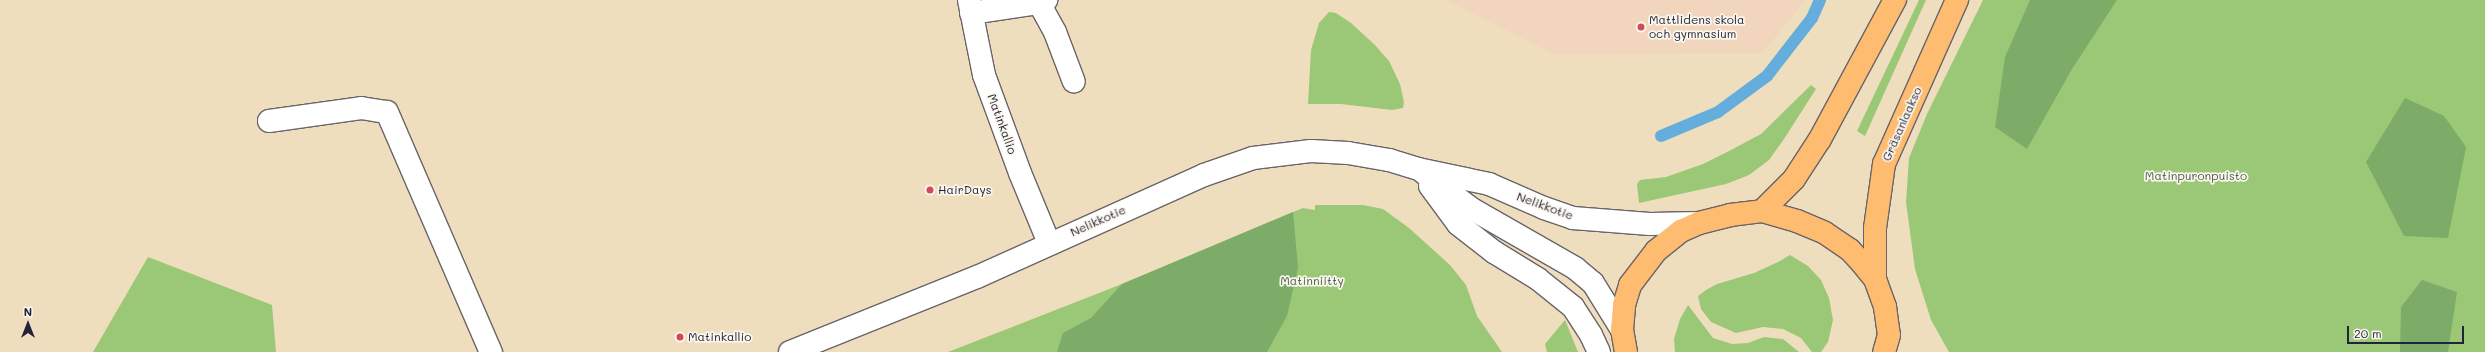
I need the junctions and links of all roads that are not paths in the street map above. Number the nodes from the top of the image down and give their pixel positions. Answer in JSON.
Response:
{"nodes":[{"id":1,"x":1895,"y":0,"type":"edge"},
{"id":2,"x":1957,"y":0,"type":"edge"},
{"id":3,"x":1042,"y":2,"type":"edge"},
{"id":4,"x":970,"y":6,"type":"edge"},
{"id":5,"x":1074,"y":82,"type":"dead end"},
{"id":6,"x":269,"y":121,"type":"dead end"},
{"id":7,"x":1418,"y":169,"type":"junction"},
{"id":8,"x":1762,"y":211,"type":"junction"},
{"id":9,"x":1699,"y":223,"type":"junction"},
{"id":10,"x":1049,"y":243,"type":"junction"},
{"id":11,"x":1875,"y":279,"type":"junction"},
{"id":12,"x":1623,"y":345,"type":"edge"},
{"id":13,"x":1892,"y":346,"type":"edge"},
{"id":14,"x":491,"y":352,"type":"edge"},
{"id":15,"x":790,"y":352,"type":"edge"},
{"id":16,"x":1599,"y":352,"type":"edge"}],
"edges":[{"from":1,"to":8,"type":"main road"},
{"from":2,"to":11,"type":"main road","name":"Gräsanlaakso"},
{"from":3,"to":4,"type":"street"},
{"from":3,"to":5,"type":"street"},
{"from":4,"to":10,"type":"street","name":"Matinkallio"},
{"from":6,"to":14,"type":"street"},
{"from":7,"to":9,"type":"street","name":"Nelikkotie"},
{"from":7,"to":10,"type":"street","name":"Nelikkotie"},
{"from":7,"to":12,"type":"street","name":"Nelikkotie"},
{"from":7,"to":16,"type":"street"},
{"from":8,"to":9,"type":"main road"},
{"from":8,"to":11,"type":"main road"},
{"from":9,"to":12,"type":"main road"},
{"from":10,"to":15,"type":"street","name":"Nelikkotie"},
{"from":11,"to":13,"type":"main road"}]}
